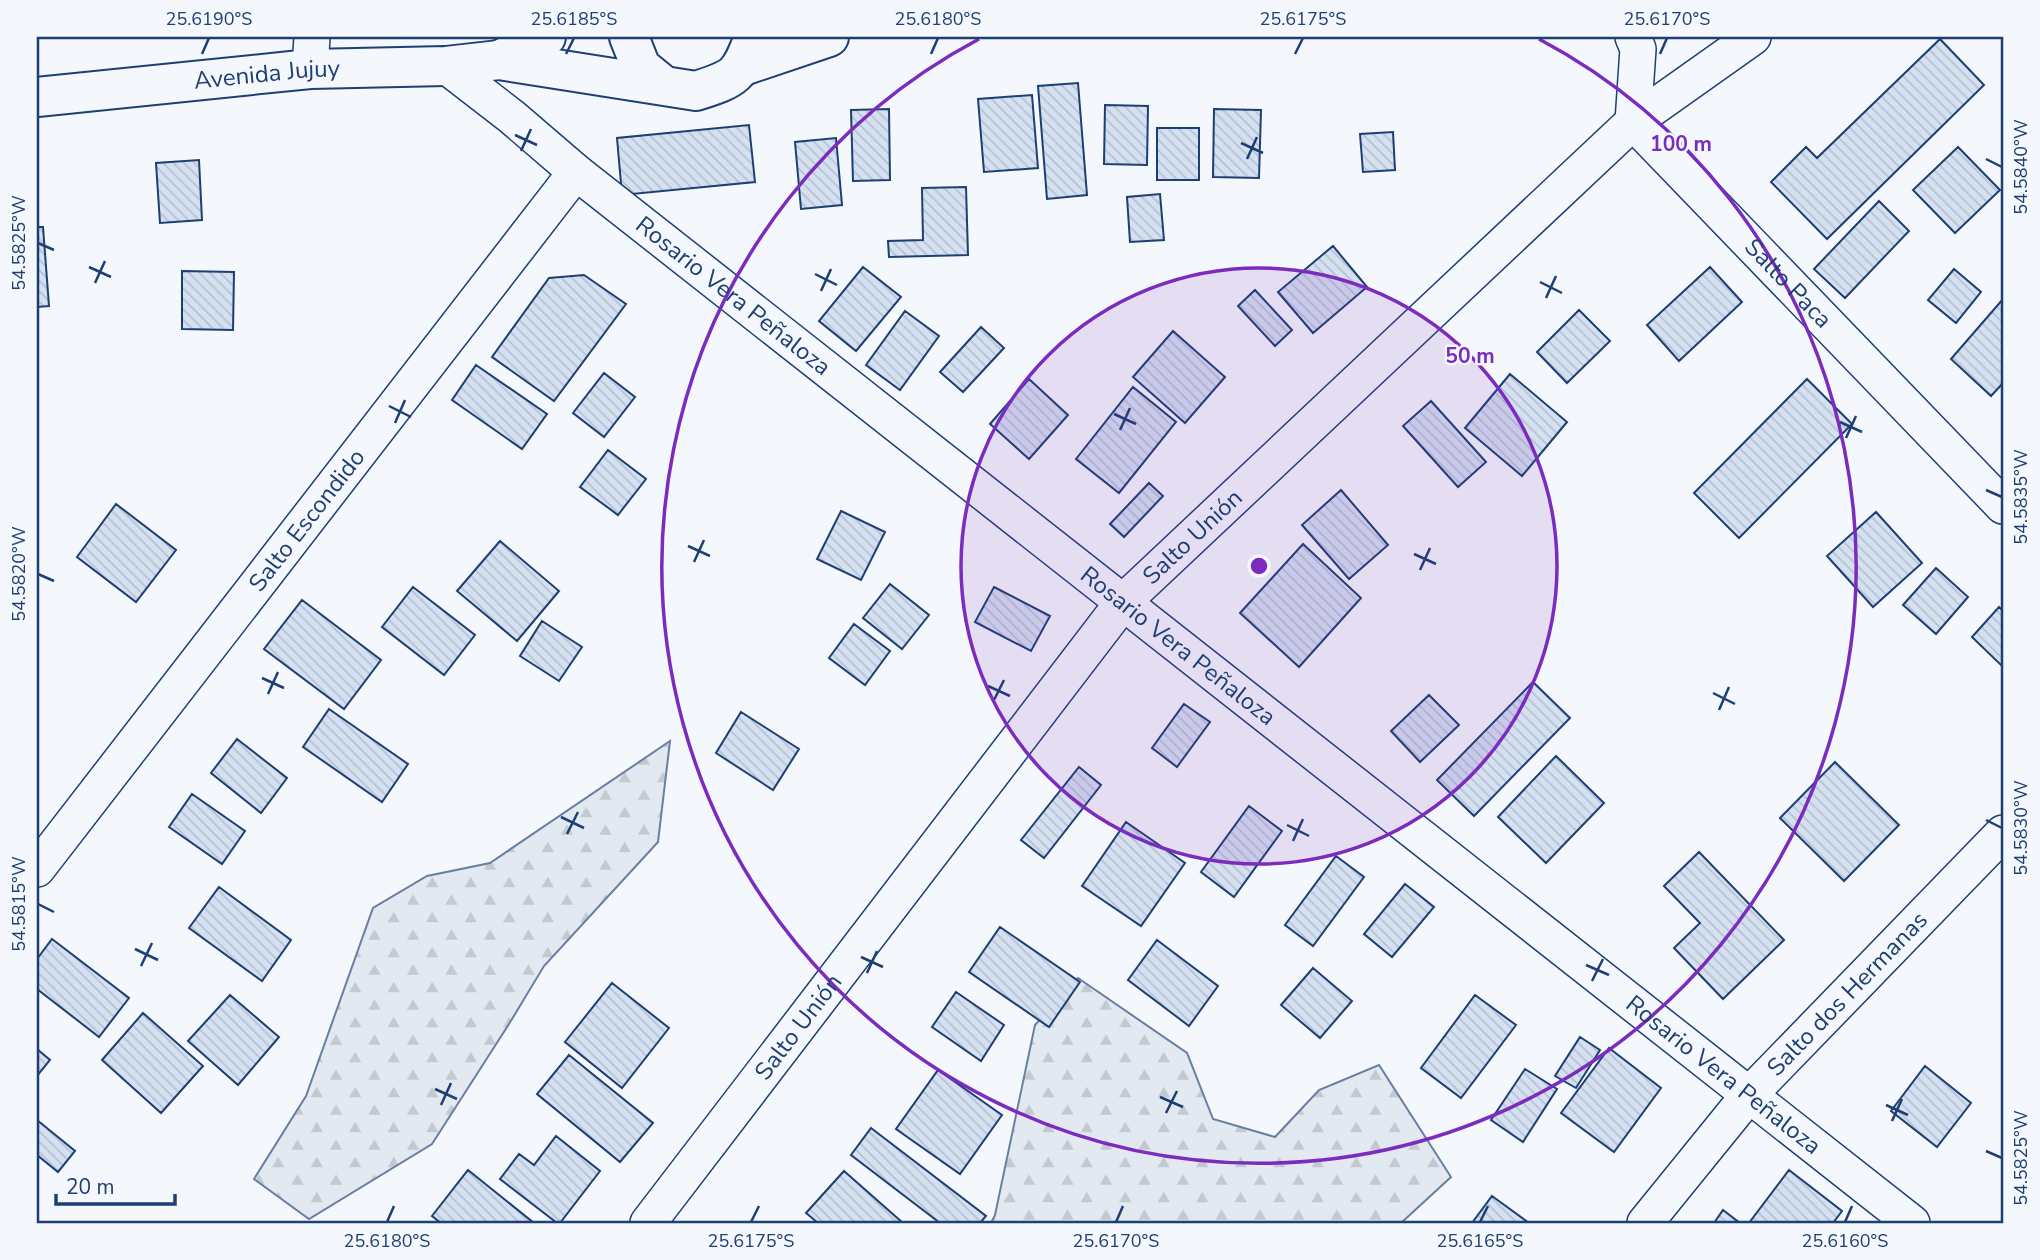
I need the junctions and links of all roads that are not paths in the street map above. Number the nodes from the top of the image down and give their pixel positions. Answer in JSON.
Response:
{"nodes":[{"id":1,"x":546,"y":37,"type":"edge"},
{"id":2,"x":629,"y":37,"type":"edge"},
{"id":3,"x":829,"y":37,"type":"edge"},
{"id":4,"x":1633,"y":37,"type":"edge"},
{"id":5,"x":1753,"y":37,"type":"edge"},
{"id":6,"x":749,"y":52,"type":"edge"},
{"id":7,"x":311,"y":53,"type":"edge"},
{"id":8,"x":499,"y":60,"type":"junction"},
{"id":9,"x":446,"y":66,"type":"junction"},
{"id":10,"x":663,"y":85,"type":"junction"},
{"id":11,"x":37,"y":97,"type":"edge"},
{"id":12,"x":1633,"y":122,"type":"junction"},
{"id":13,"x":576,"y":172,"type":"junction"},
{"id":14,"x":2003,"y":506,"type":"edge"},
{"id":15,"x":1124,"y":601,"type":"junction"},
{"id":16,"x":2003,"y":833,"type":"edge"},
{"id":17,"x":37,"y":869,"type":"edge"},
{"id":18,"x":1748,"y":1096,"type":"junction"},
{"id":19,"x":648,"y":1223,"type":"edge"},
{"id":20,"x":1645,"y":1223,"type":"edge"},
{"id":21,"x":1912,"y":1223,"type":"edge"}],
"edges":[{"from":1,"to":8,"type":"street","name":"Avenida Jujuy"},
{"from":2,"to":10,"type":"street"},
{"from":3,"to":6,"type":"street"},
{"from":4,"to":12,"type":"street"},
{"from":5,"to":12,"type":"street","name":"Salto Unión"},
{"from":6,"to":10,"type":"street","name":"Avenida Jujuy"},
{"from":7,"to":9,"type":"street","name":"Avenida Jujuy"},
{"from":7,"to":11,"type":"street","name":"Avenida Jujuy"},
{"from":8,"to":9,"type":"street","name":"Avenida Jujuy"},
{"from":8,"to":10,"type":"street","name":"Avenida Jujuy"},
{"from":9,"to":13,"type":"street","name":"Rosario Vera Peñaloza"},
{"from":12,"to":14,"type":"street","name":"Salto Paca"},
{"from":12,"to":15,"type":"street","name":"Salto Unión"},
{"from":13,"to":15,"type":"street","name":"Rosario Vera Peñaloza"},
{"from":13,"to":17,"type":"street","name":"Salto Escondido"},
{"from":15,"to":18,"type":"street","name":"Rosario Vera Peñaloza"},
{"from":15,"to":19,"type":"street","name":"Salto Unión"},
{"from":16,"to":18,"type":"street","name":"Salto dos Hermanas"},
{"from":18,"to":20,"type":"street","name":"Salto dos Hermanas"},
{"from":18,"to":21,"type":"street","name":"Rosario Vera Peñaloza"}]}
